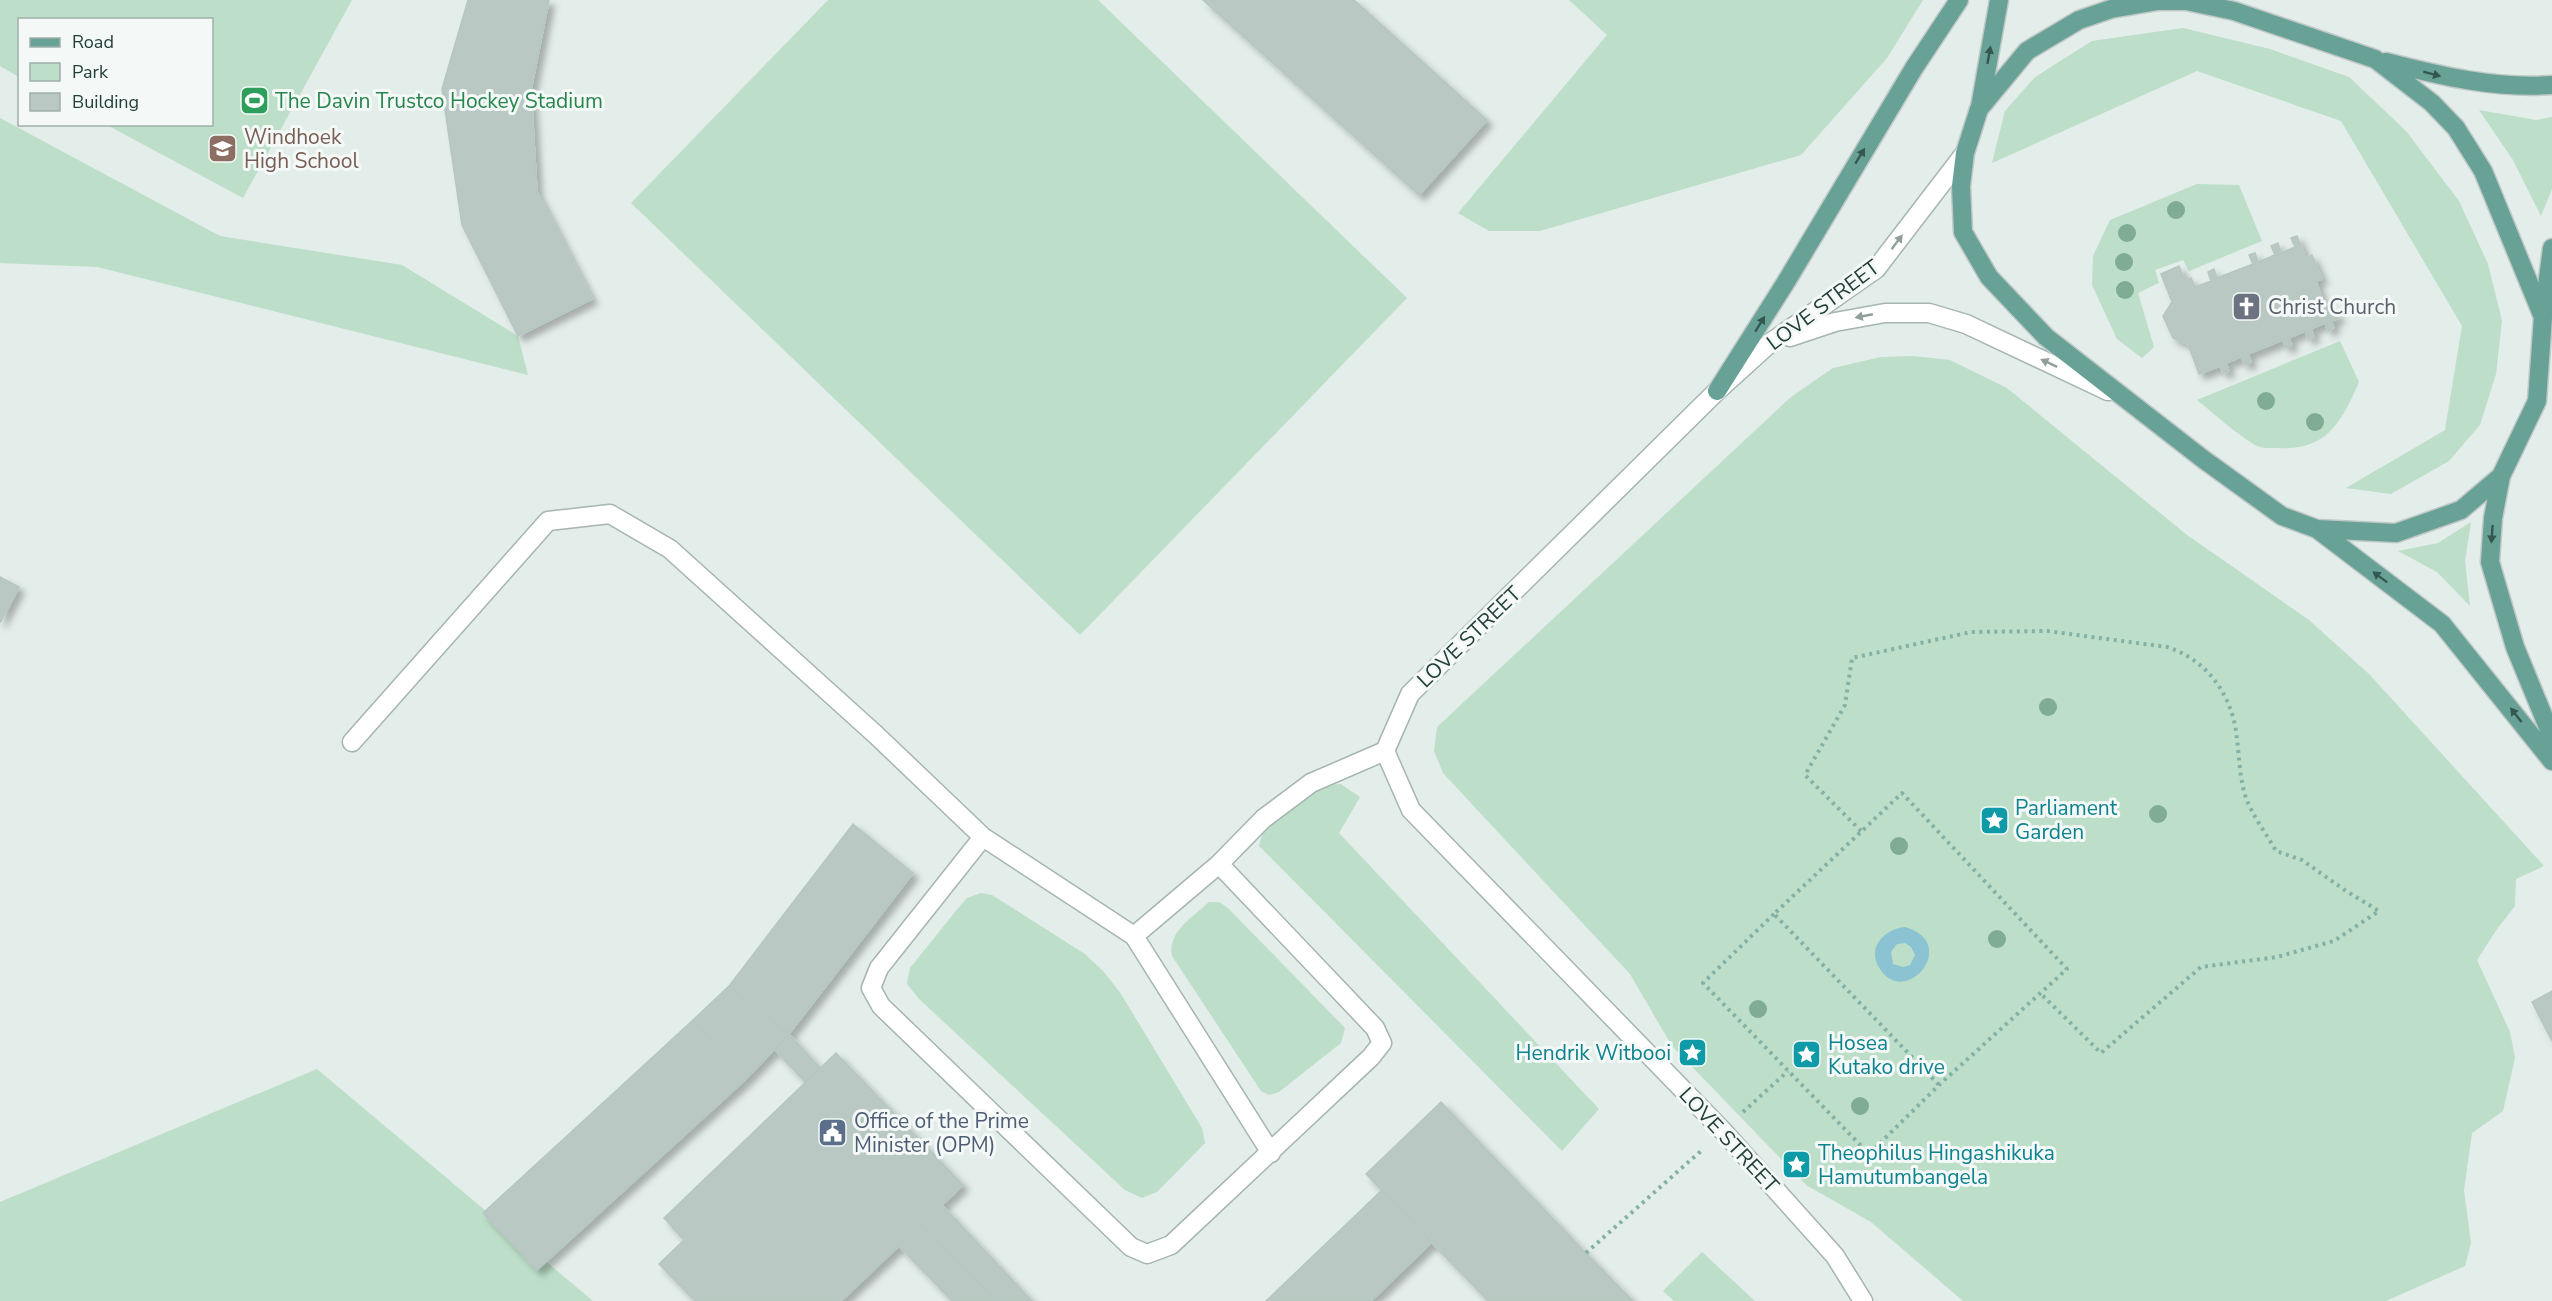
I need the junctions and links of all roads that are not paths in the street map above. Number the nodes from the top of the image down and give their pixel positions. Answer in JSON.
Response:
{"nodes":[{"id":1,"x":1959,"y":0,"type":"edge"},
{"id":2,"x":1999,"y":0,"type":"edge"},
{"id":3,"x":2217,"y":0,"type":"edge"},
{"id":4,"x":2234,"y":11,"type":"junction"},
{"id":5,"x":2375,"y":59,"type":"junction"},
{"id":6,"x":2552,"y":85,"type":"edge"},
{"id":7,"x":1979,"y":109,"type":"junction"},
{"id":8,"x":1965,"y":153,"type":"junction"},
{"id":9,"x":2552,"y":248,"type":"edge"},
{"id":10,"x":2543,"y":317,"type":"junction"},
{"id":11,"x":1770,"y":343,"type":"junction"},
{"id":12,"x":1717,"y":391,"type":"junction"},
{"id":13,"x":2139,"y":408,"type":"junction"},
{"id":14,"x":2501,"y":476,"type":"junction"},
{"id":15,"x":2317,"y":529,"type":"junction"},
{"id":16,"x":2552,"y":737,"type":"edge"},
{"id":17,"x":352,"y":742,"type":"dead end"},
{"id":18,"x":1386,"y":751,"type":"junction"},
{"id":19,"x":2552,"y":761,"type":"edge"},
{"id":20,"x":983,"y":837,"type":"junction"},
{"id":21,"x":1219,"y":864,"type":"junction"},
{"id":22,"x":1134,"y":936,"type":"junction"},
{"id":23,"x":1271,"y":1153,"type":"junction"},
{"id":24,"x":1863,"y":1301,"type":"edge"}],
"edges":[{"from":12,"to":1,"type":"main road","one_way":true},
{"from":7,"to":2,"type":"main road","one_way":true},
{"from":3,"to":4,"type":"main road"},
{"from":4,"to":5,"type":"main road"},
{"from":4,"to":7,"type":"main road"},
{"from":5,"to":6,"type":"main road","one_way":true},
{"from":5,"to":10,"type":"main road"},
{"from":7,"to":8,"type":"main road"},
{"from":11,"to":8,"type":"street","name":"LOVE STREET","one_way":true},
{"from":8,"to":13,"type":"main road"},
{"from":9,"to":10,"type":"main road"},
{"from":10,"to":14,"type":"main road"},
{"from":11,"to":12,"type":"street","name":"LOVE STREET"},
{"from":13,"to":11,"type":"street","one_way":true},
{"from":12,"to":18,"type":"street","name":"LOVE STREET"},
{"from":13,"to":15,"type":"main road"},
{"from":14,"to":15,"type":"main road"},
{"from":14,"to":16,"type":"main road","one_way":true},
{"from":19,"to":15,"type":"main road","one_way":true},
{"from":17,"to":20,"type":"street"},
{"from":18,"to":21,"type":"street"},
{"from":18,"to":24,"type":"street","name":"LOVE STREET"},
{"from":20,"to":22,"type":"street"},
{"from":20,"to":23,"type":"street"},
{"from":21,"to":22,"type":"street"},
{"from":21,"to":23,"type":"street"},
{"from":22,"to":23,"type":"street"}]}
